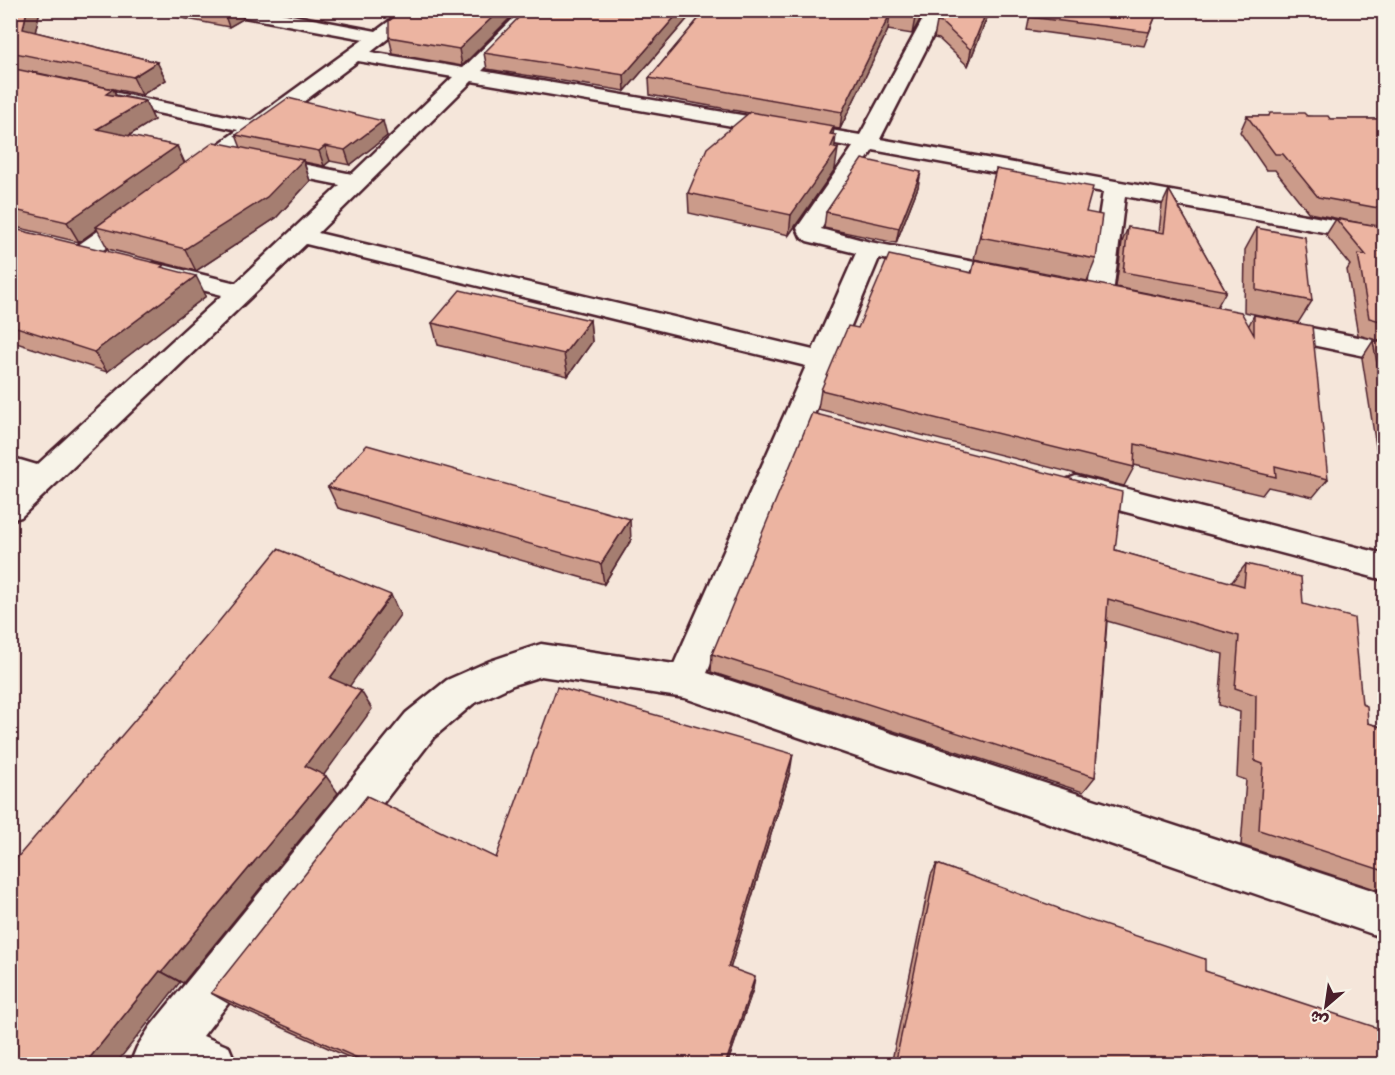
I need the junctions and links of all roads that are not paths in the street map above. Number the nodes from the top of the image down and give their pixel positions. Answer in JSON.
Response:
{"nodes":[{"id":1,"x":233,"y":10,"type":"edge"},
{"id":2,"x":416,"y":10,"type":"edge"},
{"id":3,"x":533,"y":10,"type":"edge"},
{"id":4,"x":938,"y":10,"type":"edge"},
{"id":5,"x":380,"y":37,"type":"junction"},
{"id":6,"x":356,"y":55,"type":"junction"},
{"id":7,"x":467,"y":74,"type":"junction"},
{"id":8,"x":644,"y":86,"type":"dead end"},
{"id":9,"x":81,"y":91,"type":"edge"},
{"id":10,"x":630,"y":102,"type":"junction"},
{"id":11,"x":257,"y":128,"type":"junction"},
{"id":12,"x":867,"y":143,"type":"junction"},
{"id":13,"x":220,"y":154,"type":"junction"},
{"id":14,"x":182,"y":181,"type":"edge"},
{"id":15,"x":355,"y":181,"type":"junction"},
{"id":16,"x":1115,"y":187,"type":"junction"},
{"id":17,"x":155,"y":201,"type":"edge"},
{"id":18,"x":301,"y":236,"type":"junction"},
{"id":19,"x":1384,"y":236,"type":"edge"},
{"id":20,"x":870,"y":249,"type":"junction"},
{"id":21,"x":1043,"y":283,"type":"edge"},
{"id":22,"x":242,"y":292,"type":"junction"},
{"id":23,"x":1100,"y":294,"type":"edge"},
{"id":24,"x":1248,"y":324,"type":"edge"},
{"id":25,"x":1384,"y":351,"type":"edge"},
{"id":26,"x":821,"y":361,"type":"junction"},
{"id":27,"x":10,"y":468,"type":"edge"},
{"id":28,"x":42,"y":478,"type":"junction"},
{"id":29,"x":1051,"y":482,"type":"edge"},
{"id":30,"x":10,"y":508,"type":"edge"},
{"id":31,"x":1384,"y":567,"type":"edge"},
{"id":32,"x":685,"y":682,"type":"junction"},
{"id":33,"x":1384,"y":916,"type":"edge"},
{"id":34,"x":161,"y":1054,"type":"edge"},
{"id":35,"x":212,"y":1065,"type":"edge"}],
"edges":[{"from":1,"to":5,"type":"street"},
{"from":2,"to":5,"type":"street"},
{"from":3,"to":7,"type":"street"},
{"from":4,"to":12,"type":"street"},
{"from":5,"to":6,"type":"street"},
{"from":6,"to":7,"type":"street"},
{"from":6,"to":11,"type":"street"},
{"from":7,"to":10,"type":"street"},
{"from":7,"to":15,"type":"street"},
{"from":8,"to":10,"type":"street"},
{"from":9,"to":11,"type":"street"},
{"from":10,"to":12,"type":"street"},
{"from":11,"to":13,"type":"street"},
{"from":12,"to":16,"type":"street"},
{"from":12,"to":20,"type":"street"},
{"from":13,"to":14,"type":"street"},
{"from":13,"to":15,"type":"street"},
{"from":15,"to":18,"type":"street"},
{"from":16,"to":19,"type":"street"},
{"from":16,"to":23,"type":"street"},
{"from":17,"to":22,"type":"street"},
{"from":18,"to":22,"type":"street"},
{"from":18,"to":26,"type":"street"},
{"from":20,"to":21,"type":"street"},
{"from":20,"to":26,"type":"street"},
{"from":22,"to":28,"type":"street"},
{"from":24,"to":25,"type":"street"},
{"from":26,"to":32,"type":"street"},
{"from":27,"to":28,"type":"street"},
{"from":28,"to":30,"type":"street"},
{"from":29,"to":31,"type":"street"},
{"from":32,"to":33,"type":"street"},
{"from":32,"to":34,"type":"street"},
{"from":34,"to":35,"type":"street"}]}
